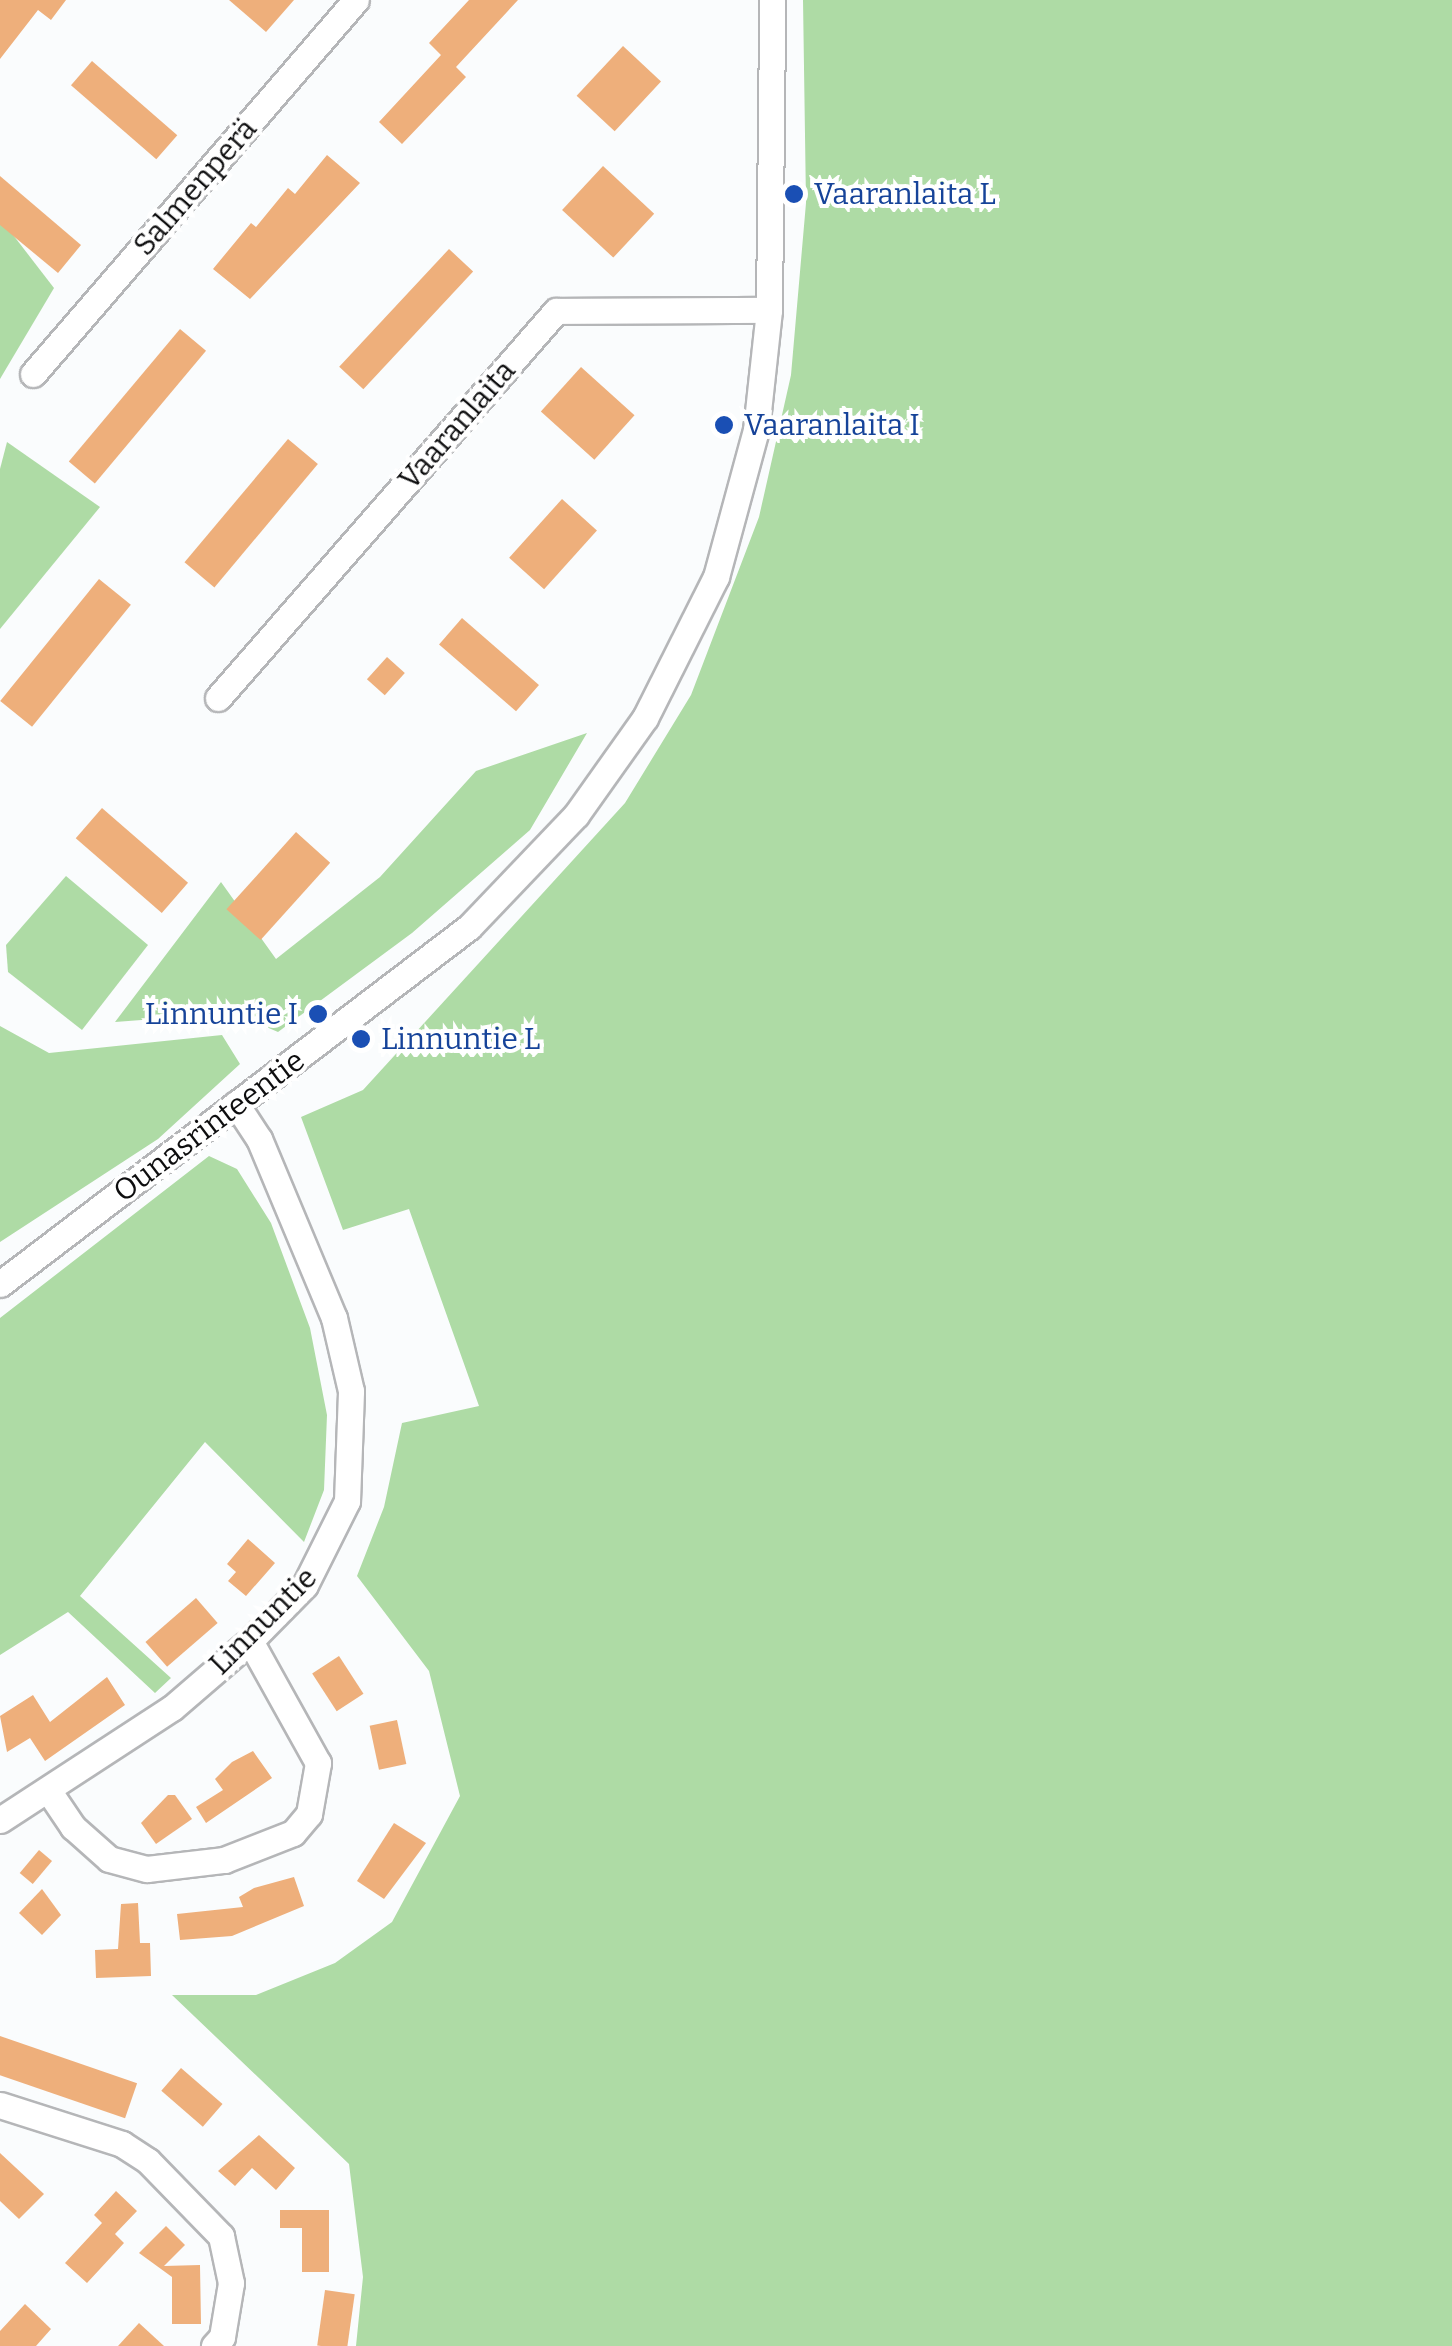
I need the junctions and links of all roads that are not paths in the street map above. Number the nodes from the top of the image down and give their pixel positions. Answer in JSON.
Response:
{"nodes":[{"id":1,"x":356,"y":0,"type":"edge"},
{"id":2,"x":772,"y":0,"type":"edge"},
{"id":3,"x":769,"y":310,"type":"junction"},
{"id":4,"x":33,"y":374,"type":"dead end"},
{"id":5,"x":218,"y":698,"type":"dead end"},
{"id":6,"x":236,"y":1104,"type":"junction"},
{"id":7,"x":0,"y":1284,"type":"edge"},
{"id":8,"x":250,"y":1641,"type":"junction"},
{"id":9,"x":48,"y":1790,"type":"junction"},
{"id":10,"x":0,"y":1820,"type":"edge"},
{"id":11,"x":0,"y":2106,"type":"edge"},
{"id":12,"x":214,"y":2346,"type":"edge"}],
"edges":[{"from":1,"to":4,"type":"street","name":"Salmenperä"},
{"from":2,"to":3,"type":"street","name":"Ounasrinteentie"},
{"from":3,"to":5,"type":"street","name":"Vaaranlaita"},
{"from":3,"to":6,"type":"street","name":"Ounasrinteentie"},
{"from":6,"to":7,"type":"street","name":"Ounasrinteentie"},
{"from":6,"to":8,"type":"street","name":"Linnuntie"},
{"from":8,"to":9,"type":"street","name":"Linnuntie"},
{"from":8,"to":9,"type":"street"},
{"from":9,"to":10,"type":"street","name":"Linnuntie"},
{"from":11,"to":12,"type":"street"}]}
